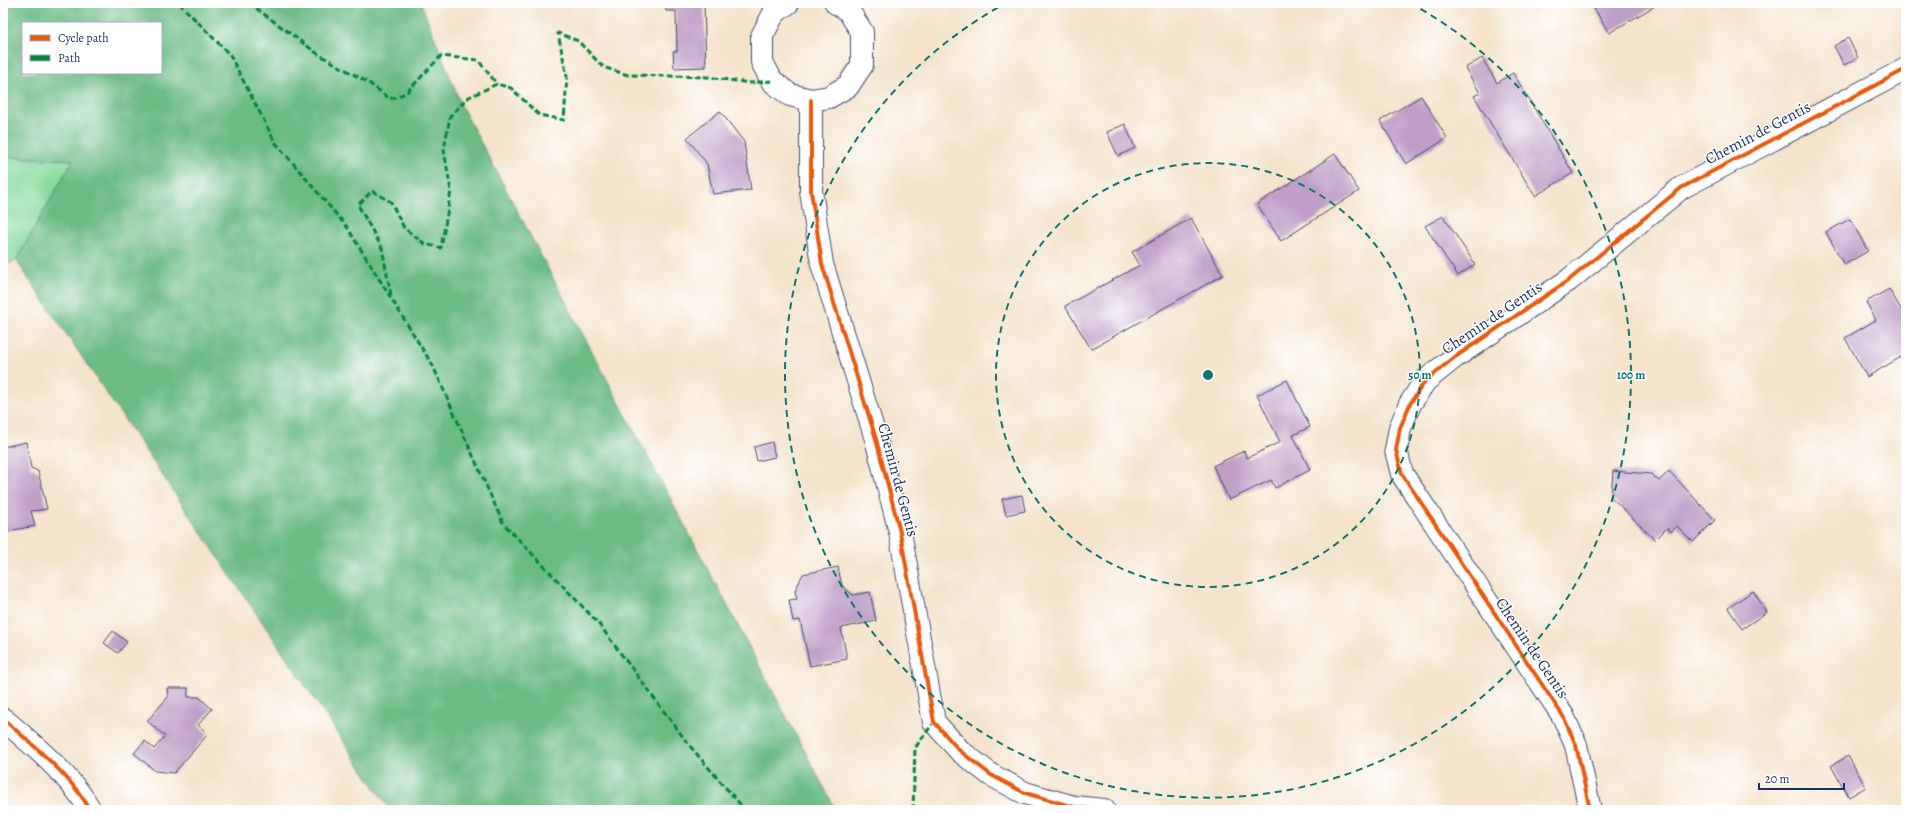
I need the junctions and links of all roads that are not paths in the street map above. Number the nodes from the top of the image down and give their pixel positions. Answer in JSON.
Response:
{"nodes":[{"id":1,"x":788,"y":3,"type":"edge"},
{"id":2,"x":836,"y":3,"type":"edge"},
{"id":3,"x":1906,"y":69,"type":"edge"},
{"id":4,"x":811,"y":100,"type":"junction"},
{"id":5,"x":3,"y":719,"type":"edge"},
{"id":6,"x":90,"y":810,"type":"edge"},
{"id":7,"x":1104,"y":810,"type":"edge"},
{"id":8,"x":1590,"y":810,"type":"edge"}],
"edges":[{"from":1,"to":4,"type":"street"},
{"from":2,"to":4,"type":"street"},
{"from":3,"to":8,"type":"street","name":"Chemin de Gentis"},
{"from":4,"to":7,"type":"street","name":"Chemin de Gentis"},
{"from":5,"to":6,"type":"street"}]}
